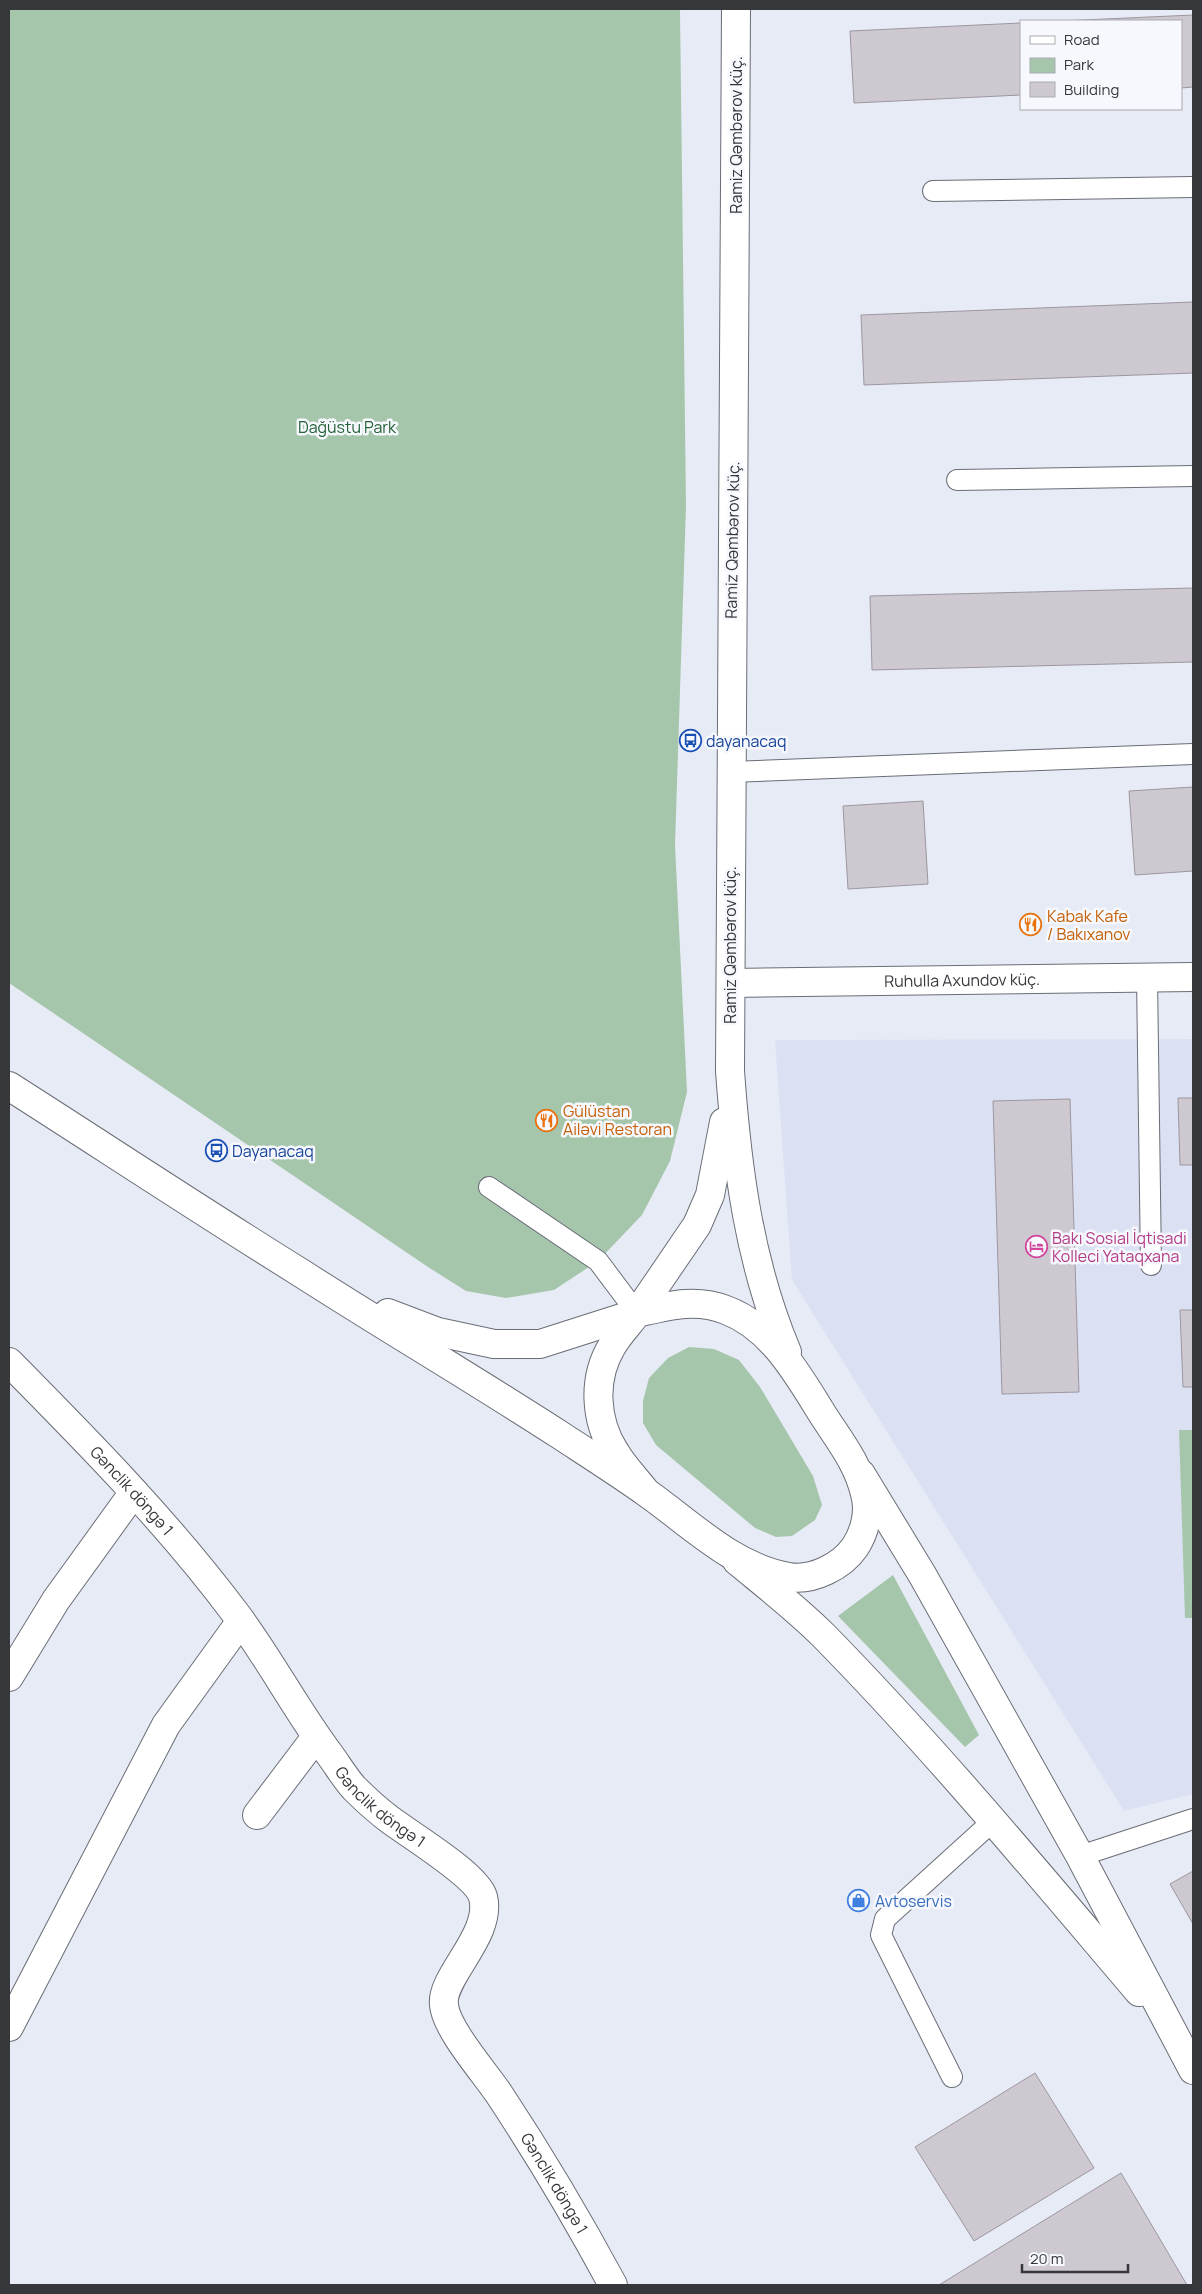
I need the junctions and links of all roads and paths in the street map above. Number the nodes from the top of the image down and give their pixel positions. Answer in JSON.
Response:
{"nodes":[{"id":1,"x":736,"y":9,"type":"edge"},
{"id":2,"x":1193,"y":187,"type":"edge"},
{"id":3,"x":933,"y":191,"type":"dead end"},
{"id":4,"x":1193,"y":476,"type":"edge"},
{"id":5,"x":957,"y":480,"type":"dead end"},
{"id":6,"x":1193,"y":754,"type":"edge"},
{"id":7,"x":730,"y":772,"type":"junction"},
{"id":8,"x":1147,"y":977,"type":"junction"},
{"id":9,"x":1193,"y":977,"type":"edge"},
{"id":10,"x":731,"y":983,"type":"junction"},
{"id":11,"x":730,"y":1071,"type":"junction"},
{"id":12,"x":9,"y":1086,"type":"edge"},
{"id":13,"x":489,"y":1187,"type":"dead end"},
{"id":14,"x":1151,"y":1265,"type":"dead end"},
{"id":15,"x":303,"y":1274,"type":"junction"},
{"id":16,"x":637,"y":1312,"type":"junction"},
{"id":17,"x":9,"y":1362,"type":"edge"},
{"id":18,"x":794,"y":1367,"type":"junction"},
{"id":19,"x":854,"y":1462,"type":"junction"},
{"id":20,"x":134,"y":1492,"type":"junction"},
{"id":21,"x":646,"y":1492,"type":"junction"},
{"id":22,"x":728,"y":1553,"type":"junction"},
{"id":23,"x":242,"y":1621,"type":"junction"},
{"id":24,"x":9,"y":1677,"type":"edge"},
{"id":25,"x":316,"y":1738,"type":"junction"},
{"id":26,"x":257,"y":1815,"type":"dead end"},
{"id":27,"x":1193,"y":1819,"type":"edge"},
{"id":28,"x":993,"y":1822,"type":"junction"},
{"id":29,"x":1080,"y":1856,"type":"junction"},
{"id":30,"x":9,"y":2027,"type":"edge"},
{"id":31,"x":1170,"y":2029,"type":"junction"},
{"id":32,"x":1193,"y":2070,"type":"edge"},
{"id":33,"x":952,"y":2076,"type":"dead end"},
{"id":34,"x":613,"y":2285,"type":"edge"}],
"edges":[{"from":1,"to":7,"type":"street","name":"Ramiz Qəmbərov küç."},
{"from":2,"to":3,"type":"lane"},
{"from":4,"to":5,"type":"lane"},
{"from":6,"to":7,"type":"lane"},
{"from":7,"to":10,"type":"street","name":"Ramiz Qəmbərov küç."},
{"from":8,"to":9,"type":"street","name":"Ruhulla Axundov küç."},
{"from":8,"to":10,"type":"street","name":"Ruhulla Axundov küç."},
{"from":8,"to":14,"type":"lane"},
{"from":10,"to":11,"type":"street","name":"Ramiz Qəmbərov küç."},
{"from":11,"to":16,"type":"street"},
{"from":11,"to":18,"type":"street"},
{"from":12,"to":15,"type":"street"},
{"from":13,"to":16,"type":"lane"},
{"from":15,"to":16,"type":"street"},
{"from":15,"to":21,"type":"street"},
{"from":16,"to":18,"type":"street"},
{"from":16,"to":21,"type":"street"},
{"from":17,"to":20,"type":"street","name":"Gənclik döngə 1"},
{"from":18,"to":19,"type":"street"},
{"from":19,"to":22,"type":"street"},
{"from":19,"to":29,"type":"street"},
{"from":20,"to":23,"type":"street","name":"Gənclik döngə 1"},
{"from":20,"to":24,"type":"street"},
{"from":21,"to":22,"type":"street"},
{"from":22,"to":28,"type":"street"},
{"from":23,"to":25,"type":"street","name":"Gənclik döngə 1"},
{"from":23,"to":30,"type":"street"},
{"from":25,"to":26,"type":"street"},
{"from":25,"to":34,"type":"street","name":"Gənclik döngə 1"},
{"from":27,"to":29,"type":"lane"},
{"from":28,"to":31,"type":"street"},
{"from":28,"to":33,"type":"lane"},
{"from":29,"to":31,"type":"street"},
{"from":31,"to":32,"type":"street"}]}
